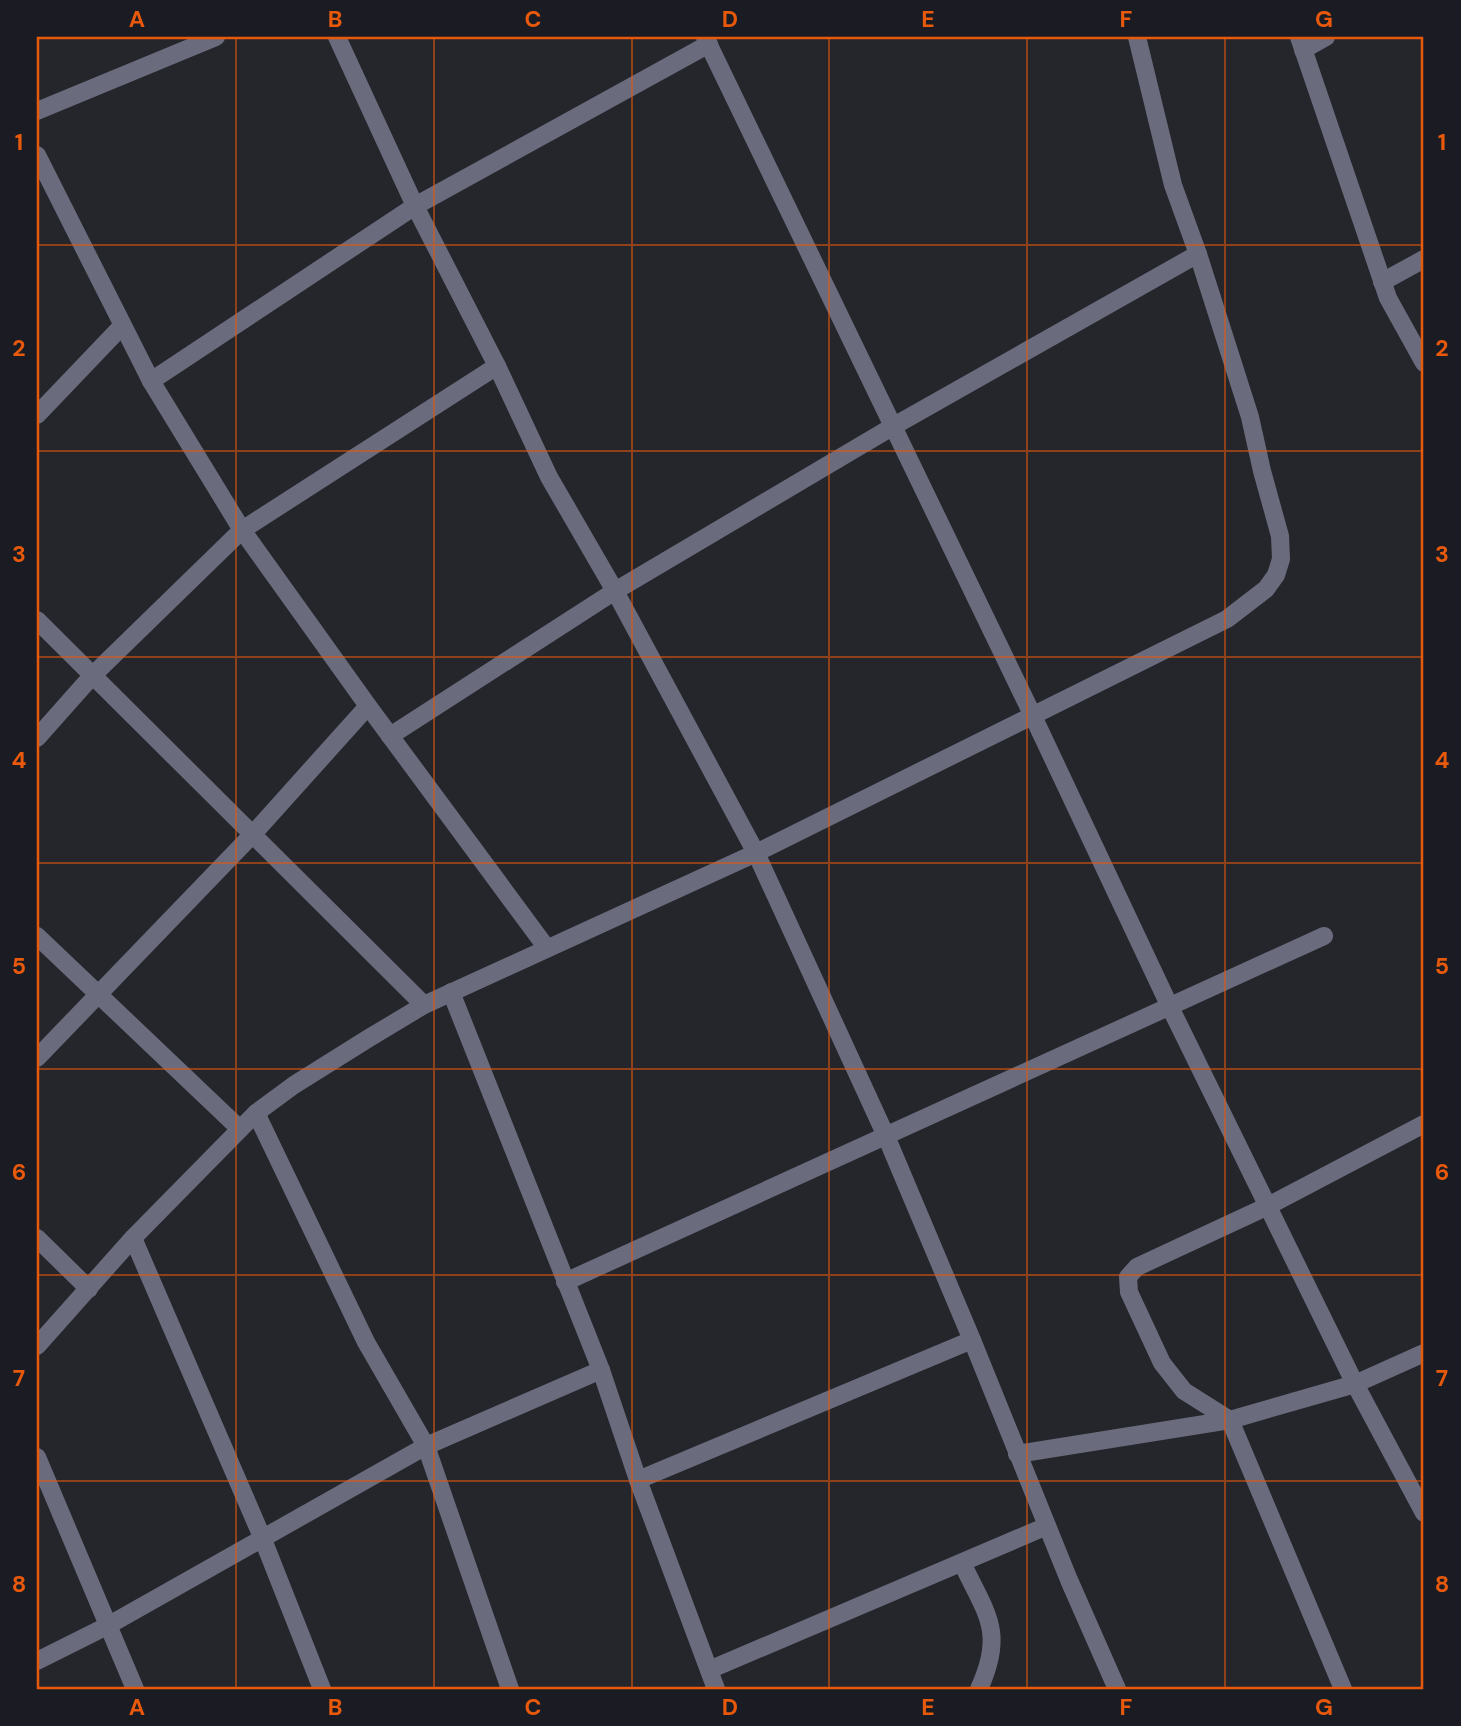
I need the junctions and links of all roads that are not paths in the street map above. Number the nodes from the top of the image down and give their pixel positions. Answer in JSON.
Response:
{"nodes":[{"id":1,"x":216,"y":37,"type":"edge"},
{"id":2,"x":337,"y":37,"type":"edge"},
{"id":3,"x":1137,"y":37,"type":"edge"},
{"id":4,"x":1326,"y":37,"type":"edge"},
{"id":5,"x":707,"y":40,"type":"edge"},
{"id":6,"x":1301,"y":43,"type":"edge"},
{"id":7,"x":37,"y":111,"type":"edge"},
{"id":8,"x":37,"y":155,"type":"edge"},
{"id":9,"x":415,"y":206,"type":"junction"},
{"id":10,"x":1198,"y":254,"type":"junction"},
{"id":11,"x":1424,"y":259,"type":"edge"},
{"id":12,"x":1382,"y":282,"type":"junction"},
{"id":13,"x":122,"y":326,"type":"junction"},
{"id":14,"x":1424,"y":363,"type":"edge"},
{"id":15,"x":497,"y":366,"type":"junction"},
{"id":16,"x":151,"y":381,"type":"junction"},
{"id":17,"x":37,"y":415,"type":"edge"},
{"id":18,"x":891,"y":427,"type":"junction"},
{"id":19,"x":242,"y":530,"type":"junction"},
{"id":20,"x":615,"y":591,"type":"junction"},
{"id":21,"x":37,"y":620,"type":"edge"},
{"id":22,"x":92,"y":677,"type":"junction"},
{"id":23,"x":368,"y":706,"type":"junction"},
{"id":24,"x":1032,"y":714,"type":"junction"},
{"id":25,"x":390,"y":736,"type":"junction"},
{"id":26,"x":37,"y":738,"type":"edge"},
{"id":27,"x":253,"y":834,"type":"junction"},
{"id":28,"x":756,"y":853,"type":"junction"},
{"id":29,"x":37,"y":936,"type":"edge"},
{"id":30,"x":1324,"y":936,"type":"dead end"},
{"id":31,"x":546,"y":947,"type":"junction"},
{"id":32,"x":451,"y":992,"type":"junction"},
{"id":33,"x":97,"y":993,"type":"junction"},
{"id":34,"x":424,"y":1005,"type":"junction"},
{"id":35,"x":1170,"y":1007,"type":"junction"},
{"id":36,"x":37,"y":1058,"type":"edge"},
{"id":37,"x":256,"y":1113,"type":"junction"},
{"id":38,"x":1424,"y":1124,"type":"edge"},
{"id":39,"x":240,"y":1129,"type":"junction"},
{"id":40,"x":886,"y":1136,"type":"junction"},
{"id":41,"x":1268,"y":1206,"type":"junction"},
{"id":42,"x":37,"y":1238,"type":"edge"},
{"id":43,"x":133,"y":1238,"type":"junction"},
{"id":44,"x":565,"y":1282,"type":"junction"},
{"id":45,"x":89,"y":1289,"type":"junction"},
{"id":46,"x":972,"y":1340,"type":"junction"},
{"id":47,"x":37,"y":1346,"type":"edge"},
{"id":48,"x":1424,"y":1353,"type":"edge"},
{"id":49,"x":601,"y":1370,"type":"junction"},
{"id":50,"x":1355,"y":1384,"type":"junction"},
{"id":51,"x":1230,"y":1420,"type":"junction"},
{"id":52,"x":426,"y":1447,"type":"junction"},
{"id":53,"x":1017,"y":1454,"type":"junction"},
{"id":54,"x":37,"y":1457,"type":"edge"},
{"id":55,"x":638,"y":1480,"type":"junction"},
{"id":56,"x":1424,"y":1513,"type":"edge"},
{"id":57,"x":1047,"y":1526,"type":"junction"},
{"id":58,"x":262,"y":1537,"type":"junction"},
{"id":59,"x":962,"y":1563,"type":"junction"},
{"id":60,"x":109,"y":1625,"type":"junction"},
{"id":61,"x":37,"y":1661,"type":"edge"},
{"id":62,"x":709,"y":1670,"type":"junction"},
{"id":63,"x":135,"y":1689,"type":"edge"},
{"id":64,"x":322,"y":1689,"type":"edge"},
{"id":65,"x":510,"y":1689,"type":"edge"},
{"id":66,"x":716,"y":1689,"type":"edge"},
{"id":67,"x":979,"y":1689,"type":"edge"},
{"id":68,"x":1117,"y":1689,"type":"edge"},
{"id":69,"x":1343,"y":1689,"type":"edge"}],
"edges":[{"from":1,"to":7,"type":"street"},
{"from":2,"to":9,"type":"street"},
{"from":3,"to":10,"type":"street"},
{"from":4,"to":6,"type":"street"},
{"from":5,"to":9,"type":"street"},
{"from":5,"to":18,"type":"street"},
{"from":6,"to":12,"type":"street"},
{"from":8,"to":13,"type":"street"},
{"from":9,"to":15,"type":"street"},
{"from":9,"to":16,"type":"street"},
{"from":10,"to":18,"type":"street"},
{"from":10,"to":24,"type":"street"},
{"from":11,"to":12,"type":"street"},
{"from":12,"to":14,"type":"street"},
{"from":13,"to":16,"type":"street"},
{"from":13,"to":17,"type":"street"},
{"from":15,"to":19,"type":"street"},
{"from":15,"to":20,"type":"street"},
{"from":16,"to":19,"type":"street"},
{"from":18,"to":20,"type":"street"},
{"from":18,"to":24,"type":"street"},
{"from":19,"to":22,"type":"street"},
{"from":19,"to":23,"type":"street"},
{"from":20,"to":25,"type":"street"},
{"from":20,"to":28,"type":"street"},
{"from":21,"to":22,"type":"street"},
{"from":22,"to":26,"type":"street"},
{"from":22,"to":27,"type":"street"},
{"from":23,"to":25,"type":"street"},
{"from":23,"to":27,"type":"street"},
{"from":24,"to":28,"type":"street"},
{"from":24,"to":35,"type":"street"},
{"from":25,"to":31,"type":"street"},
{"from":27,"to":33,"type":"street"},
{"from":27,"to":34,"type":"street"},
{"from":28,"to":31,"type":"street"},
{"from":28,"to":40,"type":"street"},
{"from":29,"to":33,"type":"street"},
{"from":30,"to":35,"type":"street"},
{"from":31,"to":32,"type":"street"},
{"from":32,"to":34,"type":"street"},
{"from":32,"to":44,"type":"street"},
{"from":33,"to":36,"type":"street"},
{"from":33,"to":39,"type":"street"},
{"from":34,"to":37,"type":"street"},
{"from":35,"to":40,"type":"street"},
{"from":35,"to":41,"type":"street"},
{"from":37,"to":39,"type":"street"},
{"from":37,"to":52,"type":"street"},
{"from":38,"to":41,"type":"street"},
{"from":39,"to":43,"type":"street"},
{"from":40,"to":44,"type":"street"},
{"from":40,"to":46,"type":"street"},
{"from":41,"to":50,"type":"street"},
{"from":41,"to":51,"type":"street"},
{"from":42,"to":45,"type":"street"},
{"from":43,"to":45,"type":"street"},
{"from":43,"to":58,"type":"street"},
{"from":44,"to":49,"type":"street"},
{"from":45,"to":47,"type":"street"},
{"from":46,"to":53,"type":"street"},
{"from":46,"to":55,"type":"street"},
{"from":48,"to":50,"type":"street"},
{"from":49,"to":52,"type":"street"},
{"from":49,"to":55,"type":"street"},
{"from":50,"to":51,"type":"street"},
{"from":50,"to":56,"type":"street"},
{"from":51,"to":53,"type":"street"},
{"from":51,"to":69,"type":"street"},
{"from":52,"to":58,"type":"street"},
{"from":52,"to":65,"type":"street"},
{"from":53,"to":57,"type":"street"},
{"from":54,"to":60,"type":"street"},
{"from":55,"to":62,"type":"street"},
{"from":57,"to":59,"type":"street"},
{"from":57,"to":68,"type":"street"},
{"from":58,"to":60,"type":"street"},
{"from":58,"to":64,"type":"street"},
{"from":59,"to":62,"type":"street"},
{"from":59,"to":67,"type":"street"},
{"from":60,"to":61,"type":"street"},
{"from":60,"to":63,"type":"street"},
{"from":62,"to":66,"type":"street"}]}
